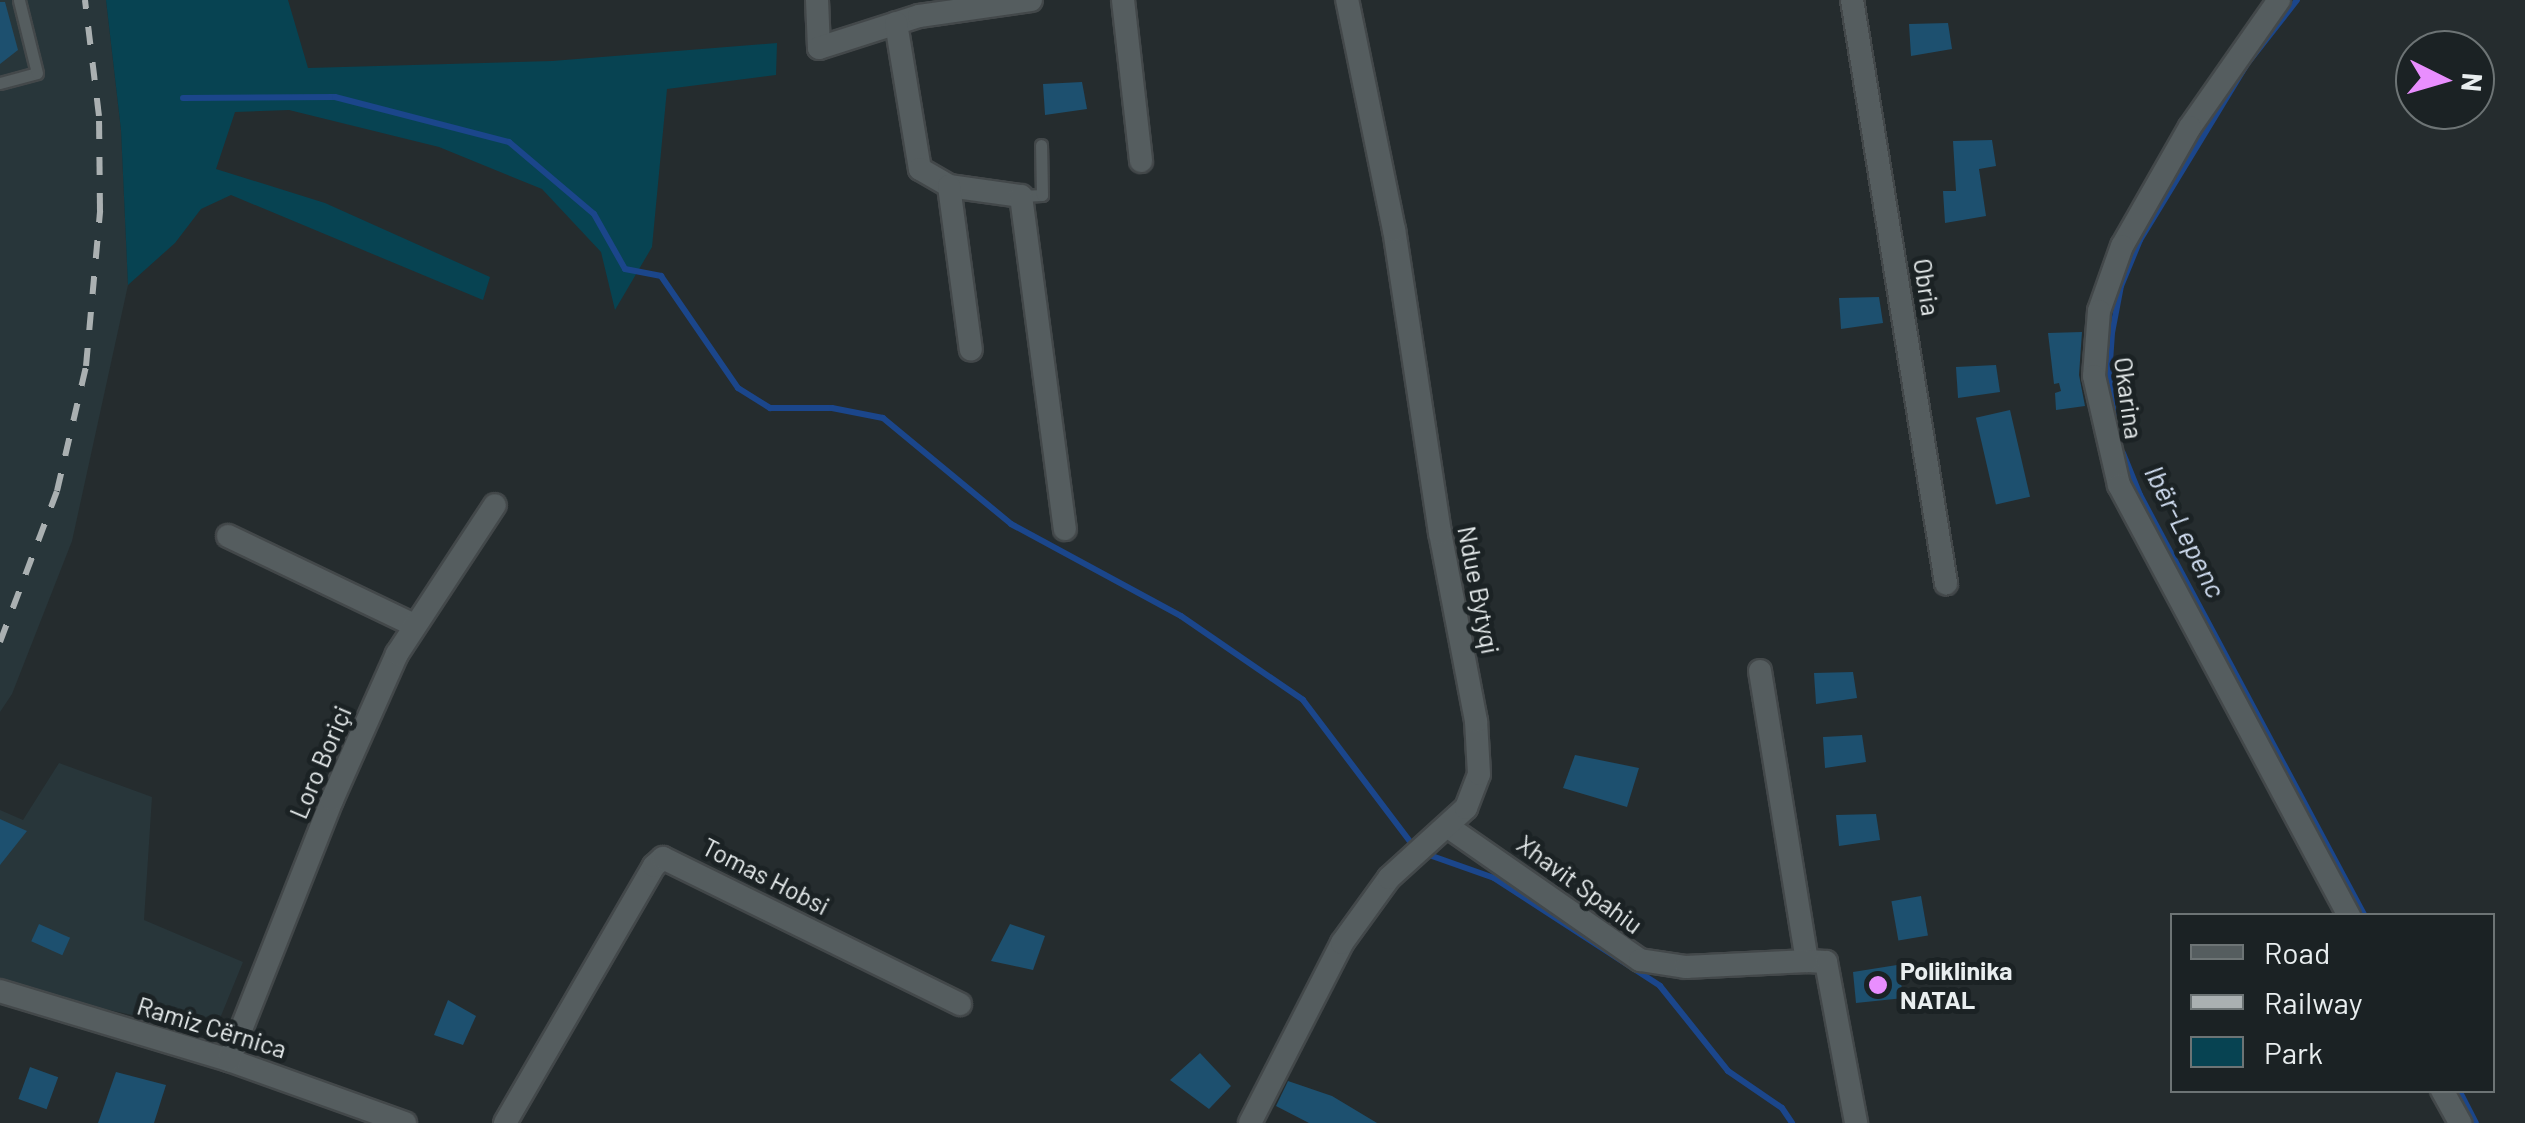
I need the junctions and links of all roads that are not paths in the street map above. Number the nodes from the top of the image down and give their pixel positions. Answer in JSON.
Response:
{"nodes":[{"id":1,"x":18,"y":0,"type":"edge"},
{"id":2,"x":817,"y":0,"type":"edge"},
{"id":3,"x":1031,"y":0,"type":"edge"},
{"id":4,"x":1123,"y":0,"type":"edge"},
{"id":5,"x":1347,"y":0,"type":"edge"},
{"id":6,"x":1852,"y":0,"type":"edge"},
{"id":7,"x":2280,"y":0,"type":"edge"},
{"id":8,"x":896,"y":23,"type":"junction"},
{"id":9,"x":0,"y":83,"type":"edge"},
{"id":10,"x":1042,"y":145,"type":"dead end"},
{"id":11,"x":1141,"y":161,"type":"dead end"},
{"id":12,"x":949,"y":186,"type":"junction"},
{"id":13,"x":1022,"y":196,"type":"junction"},
{"id":14,"x":971,"y":350,"type":"dead end"},
{"id":15,"x":495,"y":505,"type":"dead end"},
{"id":16,"x":1065,"y":529,"type":"dead end"},
{"id":17,"x":228,"y":536,"type":"dead end"},
{"id":18,"x":1946,"y":583,"type":"dead end"},
{"id":19,"x":414,"y":625,"type":"junction"},
{"id":20,"x":1760,"y":672,"type":"dead end"},
{"id":21,"x":1448,"y":826,"type":"junction"},
{"id":22,"x":2347,"y":913,"type":"edge"},
{"id":23,"x":1807,"y":962,"type":"junction"},
{"id":24,"x":0,"y":991,"type":"edge"},
{"id":25,"x":960,"y":1004,"type":"dead end"},
{"id":26,"x":229,"y":1060,"type":"junction"},
{"id":27,"x":2444,"y":1093,"type":"edge"},
{"id":28,"x":405,"y":1123,"type":"edge"},
{"id":29,"x":505,"y":1123,"type":"edge"},
{"id":30,"x":1250,"y":1123,"type":"edge"},
{"id":31,"x":1856,"y":1123,"type":"edge"},
{"id":32,"x":2460,"y":1123,"type":"edge"}],
"edges":[{"from":1,"to":9,"type":"lane"},
{"from":2,"to":8,"type":"street"},
{"from":3,"to":8,"type":"street"},
{"from":4,"to":11,"type":"street"},
{"from":5,"to":21,"type":"street","name":"Ndue Bytyqi"},
{"from":6,"to":18,"type":"street","name":"Obria"},
{"from":7,"to":22,"type":"street","name":"Okarina"},
{"from":8,"to":12,"type":"street"},
{"from":10,"to":13,"type":"lane"},
{"from":12,"to":13,"type":"street"},
{"from":12,"to":14,"type":"street"},
{"from":13,"to":16,"type":"street"},
{"from":15,"to":19,"type":"street","name":"Loro Boriçi"},
{"from":17,"to":19,"type":"street"},
{"from":19,"to":26,"type":"street","name":"Loro Boriçi"},
{"from":20,"to":23,"type":"street"},
{"from":21,"to":23,"type":"street","name":"Xhavit Spahiu"},
{"from":21,"to":30,"type":"street","name":"Ndue Bytyqi"},
{"from":23,"to":31,"type":"street"},
{"from":24,"to":26,"type":"street","name":"Ramiz Cërnica"},
{"from":25,"to":29,"type":"street","name":"Tomas Hobsi"},
{"from":26,"to":28,"type":"street","name":"Ramiz Cërnica"},
{"from":27,"to":32,"type":"street"}]}
